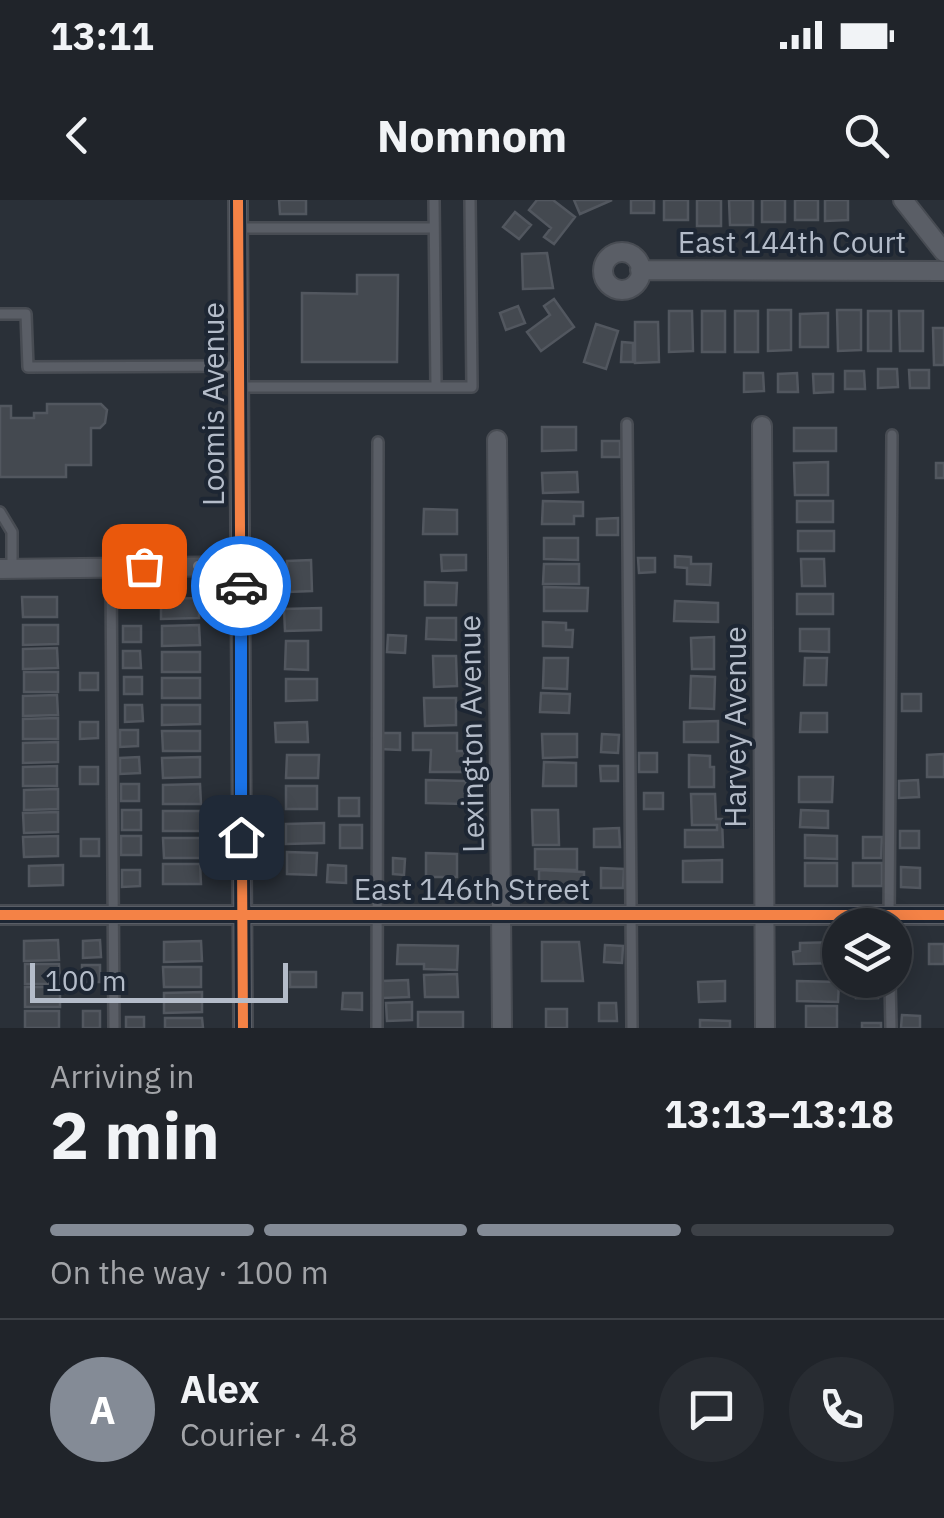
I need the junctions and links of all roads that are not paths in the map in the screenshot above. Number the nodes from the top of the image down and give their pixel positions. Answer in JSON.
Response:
{"nodes":[{"id":1,"x":238,"y":200,"type":"edge"},
{"id":2,"x":434,"y":200,"type":"edge"},
{"id":3,"x":470,"y":200,"type":"edge"},
{"id":4,"x":904,"y":200,"type":"edge"},
{"id":5,"x":238,"y":228,"type":"junction"},
{"id":6,"x":434,"y":228,"type":"junction"},
{"id":7,"x":944,"y":252,"type":"edge"},
{"id":8,"x":640,"y":270,"type":"dead end"},
{"id":9,"x":944,"y":271,"type":"edge"},
{"id":10,"x":0,"y":314,"type":"edge"},
{"id":11,"x":239,"y":366,"type":"junction"},
{"id":12,"x":239,"y":386,"type":"junction"},
{"id":13,"x":436,"y":386,"type":"junction"},
{"id":14,"x":627,"y":424,"type":"dead end"},
{"id":15,"x":762,"y":426,"type":"dead end"},
{"id":16,"x":892,"y":435,"type":"dead end"},
{"id":17,"x":497,"y":440,"type":"dead end"},
{"id":18,"x":378,"y":442,"type":"dead end"},
{"id":19,"x":0,"y":512,"type":"edge"},
{"id":20,"x":241,"y":566,"type":"junction"},
{"id":21,"x":111,"y":567,"type":"junction"},
{"id":22,"x":6,"y":569,"type":"edge"},
{"id":23,"x":889,"y":908,"type":"edge"},
{"id":24,"x":764,"y":914,"type":"junction"},
{"id":25,"x":944,"y":914,"type":"edge"},
{"id":26,"x":0,"y":915,"type":"edge"},
{"id":27,"x":114,"y":915,"type":"junction"},
{"id":28,"x":241,"y":915,"type":"junction"},
{"id":29,"x":377,"y":915,"type":"junction"},
{"id":30,"x":501,"y":915,"type":"junction"},
{"id":31,"x":632,"y":915,"type":"junction"},
{"id":32,"x":822,"y":917,"type":"edge"},
{"id":33,"x":912,"y":917,"type":"edge"},
{"id":34,"x":890,"y":998,"type":"edge"},
{"id":35,"x":114,"y":1028,"type":"edge"},
{"id":36,"x":243,"y":1028,"type":"edge"},
{"id":37,"x":377,"y":1028,"type":"edge"},
{"id":38,"x":502,"y":1028,"type":"edge"},
{"id":39,"x":632,"y":1028,"type":"edge"},
{"id":40,"x":765,"y":1028,"type":"edge"},
{"id":41,"x":890,"y":1028,"type":"edge"}],
"edges":[{"from":1,"to":5,"type":"street","name":"Loomis Avenue"},
{"from":2,"to":6,"type":"lane"},
{"from":3,"to":13,"type":"lane"},
{"from":4,"to":7,"type":"street"},
{"from":5,"to":6,"type":"lane"},
{"from":5,"to":11,"type":"street","name":"Loomis Avenue"},
{"from":6,"to":13,"type":"lane"},
{"from":8,"to":9,"type":"street","name":"East 144th Court"},
{"from":10,"to":11,"type":"lane"},
{"from":11,"to":12,"type":"street","name":"Loomis Avenue"},
{"from":12,"to":13,"type":"lane"},
{"from":12,"to":20,"type":"street","name":"Loomis Avenue"},
{"from":14,"to":31,"type":"lane"},
{"from":15,"to":24,"type":"street","name":"Harvey Avenue"},
{"from":16,"to":23,"type":"lane"},
{"from":17,"to":30,"type":"street","name":"Lexington Avenue"},
{"from":18,"to":29,"type":"lane"},
{"from":19,"to":22,"type":"lane"},
{"from":20,"to":21,"type":"street"},
{"from":20,"to":28,"type":"street","name":"Loomis Avenue"},
{"from":21,"to":22,"type":"street"},
{"from":21,"to":27,"type":"lane"},
{"from":24,"to":31,"type":"street","name":"East 146th Street"},
{"from":24,"to":32,"type":"street","name":"East 146th Street"},
{"from":24,"to":40,"type":"street","name":"Harvey Avenue"},
{"from":25,"to":33,"type":"street","name":"East 146th Street"},
{"from":26,"to":27,"type":"street","name":"East 146th Street"},
{"from":27,"to":28,"type":"street","name":"East 146th Street"},
{"from":27,"to":35,"type":"lane"},
{"from":28,"to":29,"type":"street","name":"East 146th Street"},
{"from":28,"to":36,"type":"street","name":"Loomis Avenue"},
{"from":29,"to":30,"type":"street","name":"East 146th Street"},
{"from":29,"to":37,"type":"lane"},
{"from":30,"to":31,"type":"street","name":"East 146th Street"},
{"from":30,"to":38,"type":"street","name":"Lexington Avenue"},
{"from":31,"to":39,"type":"lane"},
{"from":34,"to":41,"type":"lane"}]}
